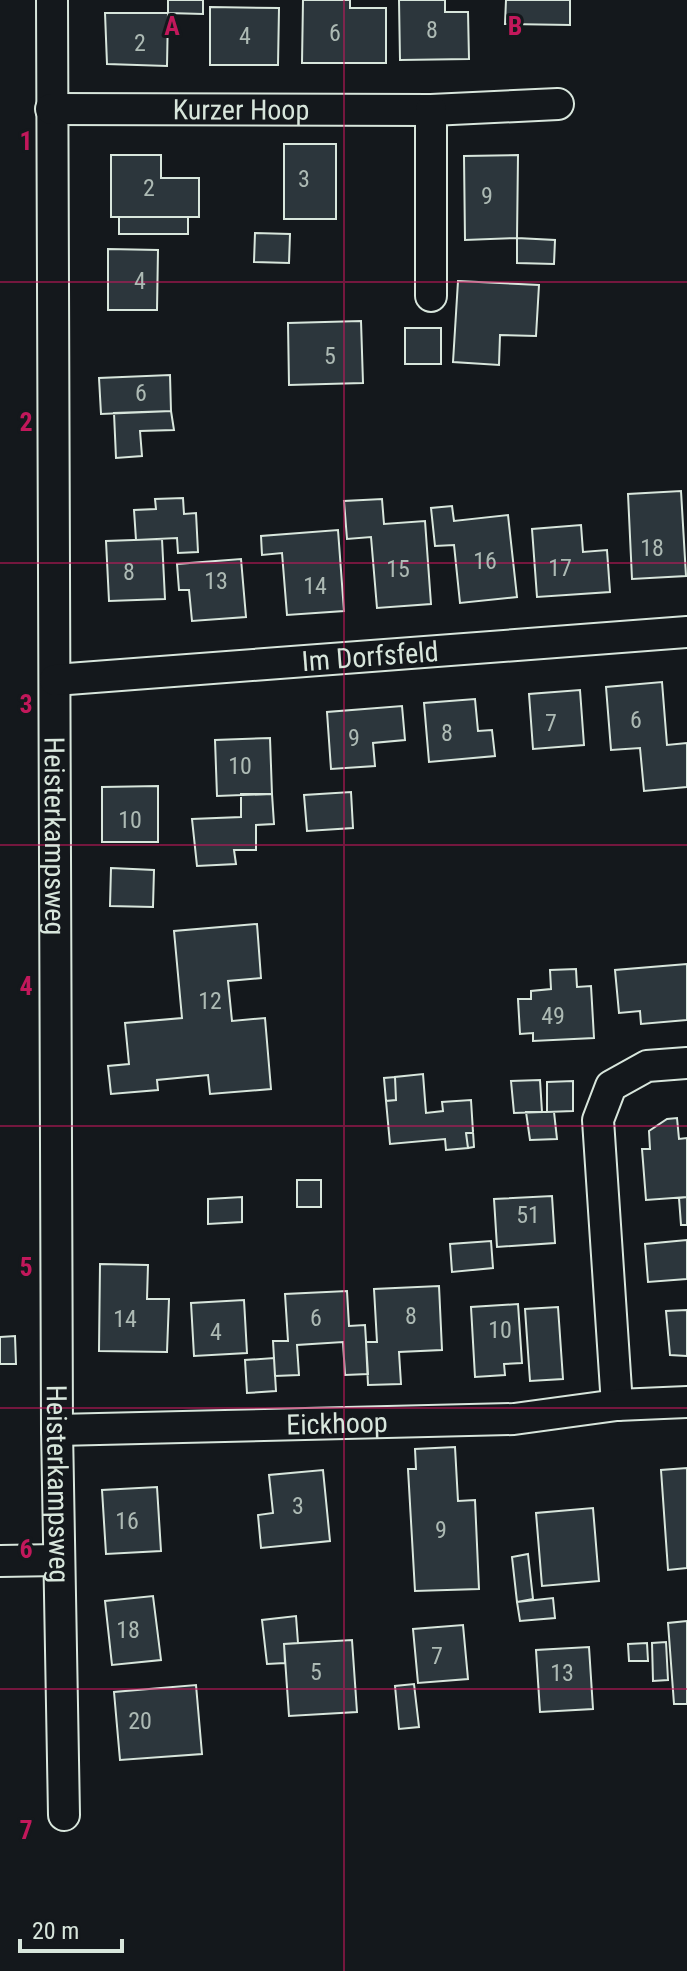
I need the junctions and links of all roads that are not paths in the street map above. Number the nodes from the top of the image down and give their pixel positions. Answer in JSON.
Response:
{"nodes":[{"id":1,"x":52,"y":0,"type":"edge"},
{"id":2,"x":558,"y":104,"type":"dead end"},
{"id":3,"x":51,"y":109,"type":"junction"},
{"id":4,"x":431,"y":110,"type":"junction"},
{"id":5,"x":431,"y":296,"type":"dead end"},
{"id":6,"x":687,"y":632,"type":"edge"},
{"id":7,"x":55,"y":680,"type":"junction"},
{"id":8,"x":687,"y":1063,"type":"edge"},
{"id":9,"x":687,"y":1402,"type":"edge"},
{"id":10,"x":617,"y":1405,"type":"junction"},
{"id":11,"x":57,"y":1430,"type":"junction"},
{"id":12,"x":58,"y":1560,"type":"junction"},
{"id":13,"x":0,"y":1561,"type":"edge"},
{"id":14,"x":64,"y":1815,"type":"dead end"}],
"edges":[{"from":1,"to":3,"type":"street","name":"Heisterkampsweg"},
{"from":2,"to":4,"type":"street","name":"Kurzer Hoop"},
{"from":3,"to":4,"type":"street","name":"Kurzer Hoop"},
{"from":3,"to":7,"type":"street","name":"Heisterkampsweg"},
{"from":4,"to":5,"type":"street"},
{"from":6,"to":7,"type":"street","name":"Im Dorfsfeld"},
{"from":7,"to":11,"type":"street","name":"Heisterkampsweg"},
{"from":8,"to":10,"type":"street"},
{"from":9,"to":10,"type":"street","name":"Eickhoop"},
{"from":10,"to":11,"type":"street","name":"Eickhoop"},
{"from":11,"to":12,"type":"street","name":"Heisterkampsweg"},
{"from":12,"to":13,"type":"street"},
{"from":12,"to":14,"type":"street","name":"Heisterkampsweg"}]}
